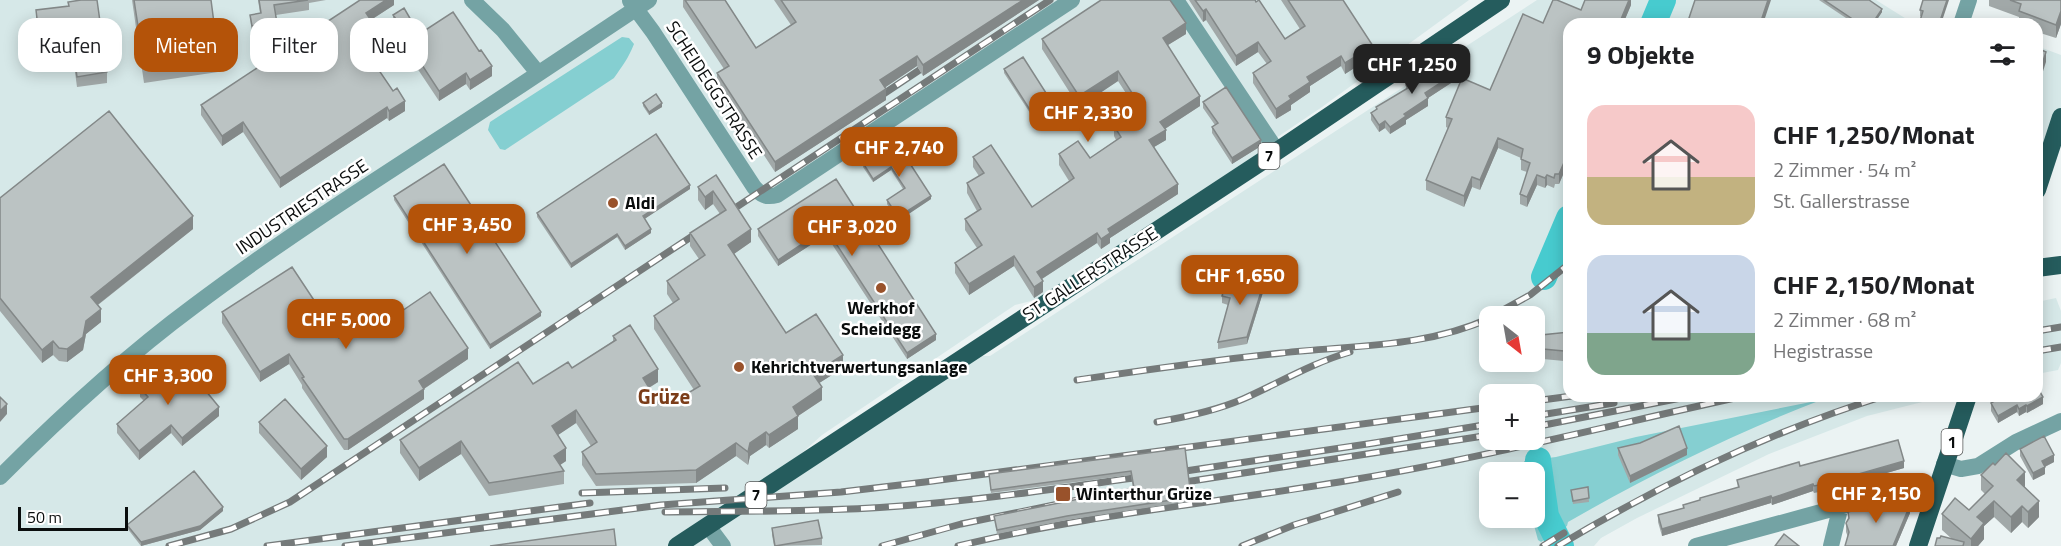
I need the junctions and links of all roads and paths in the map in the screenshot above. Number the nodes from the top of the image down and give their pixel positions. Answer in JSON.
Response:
{"nodes":[{"id":1,"x":472,"y":0,"type":"edge"},
{"id":2,"x":1072,"y":0,"type":"edge"},
{"id":3,"x":1176,"y":0,"type":"edge"},
{"id":4,"x":1501,"y":0,"type":"edge"},
{"id":5,"x":1969,"y":0,"type":"edge"},
{"id":6,"x":639,"y":3,"type":"edge"},
{"id":7,"x":1963,"y":18,"type":"edge"},
{"id":8,"x":538,"y":73,"type":"junction"},
{"id":9,"x":2061,"y":117,"type":"edge"},
{"id":10,"x":1276,"y":151,"type":"junction"},
{"id":11,"x":2043,"y":172,"type":"edge"},
{"id":12,"x":2061,"y":265,"type":"edge"},
{"id":13,"x":2043,"y":267,"type":"edge"},
{"id":14,"x":1966,"y":402,"type":"edge"},
{"id":15,"x":2061,"y":421,"type":"edge"},
{"id":16,"x":1944,"y":464,"type":"junction"},
{"id":17,"x":0,"y":477,"type":"edge"},
{"id":18,"x":1936,"y":488,"type":"junction"},
{"id":19,"x":1841,"y":506,"type":"junction"},
{"id":20,"x":708,"y":526,"type":"junction"},
{"id":21,"x":1738,"y":541,"type":"edge"},
{"id":22,"x":677,"y":546,"type":"edge"},
{"id":23,"x":723,"y":546,"type":"edge"},
{"id":24,"x":1696,"y":546,"type":"edge"},
{"id":25,"x":1831,"y":546,"type":"edge"},
{"id":26,"x":1918,"y":546,"type":"edge"}],
"edges":[{"from":1,"to":8,"type":"street"},
{"from":2,"to":6,"type":"street","name":"SCHEIDEGGSTRASSE"},
{"from":3,"to":10,"type":"street"},
{"from":4,"to":10,"type":"main road","name":"ST. GALLERSTRASSE","number":"7"},
{"from":5,"to":7,"type":"street"},
{"from":6,"to":8,"type":"street","name":"INDUSTRIESTRASSE"},
{"from":8,"to":17,"type":"street","name":"INDUSTRIESTRASSE"},
{"from":9,"to":11,"type":"main road"},
{"from":10,"to":20,"type":"main road","name":"ST. GALLERSTRASSE","number":"7"},
{"from":12,"to":13,"type":"main road"},
{"from":14,"to":16,"type":"main road","number":"1"},
{"from":15,"to":16,"type":"street"},
{"from":16,"to":18,"type":"main road","number":"1"},
{"from":18,"to":19,"type":"street"},
{"from":18,"to":26,"type":"main road","number":"1"},
{"from":19,"to":21,"type":"street"},
{"from":19,"to":25,"type":"street"},
{"from":20,"to":22,"type":"main road","name":"ST. GALLERSTRASSE","number":"7"},
{"from":20,"to":23,"type":"street"},
{"from":21,"to":24,"type":"street"}]}
